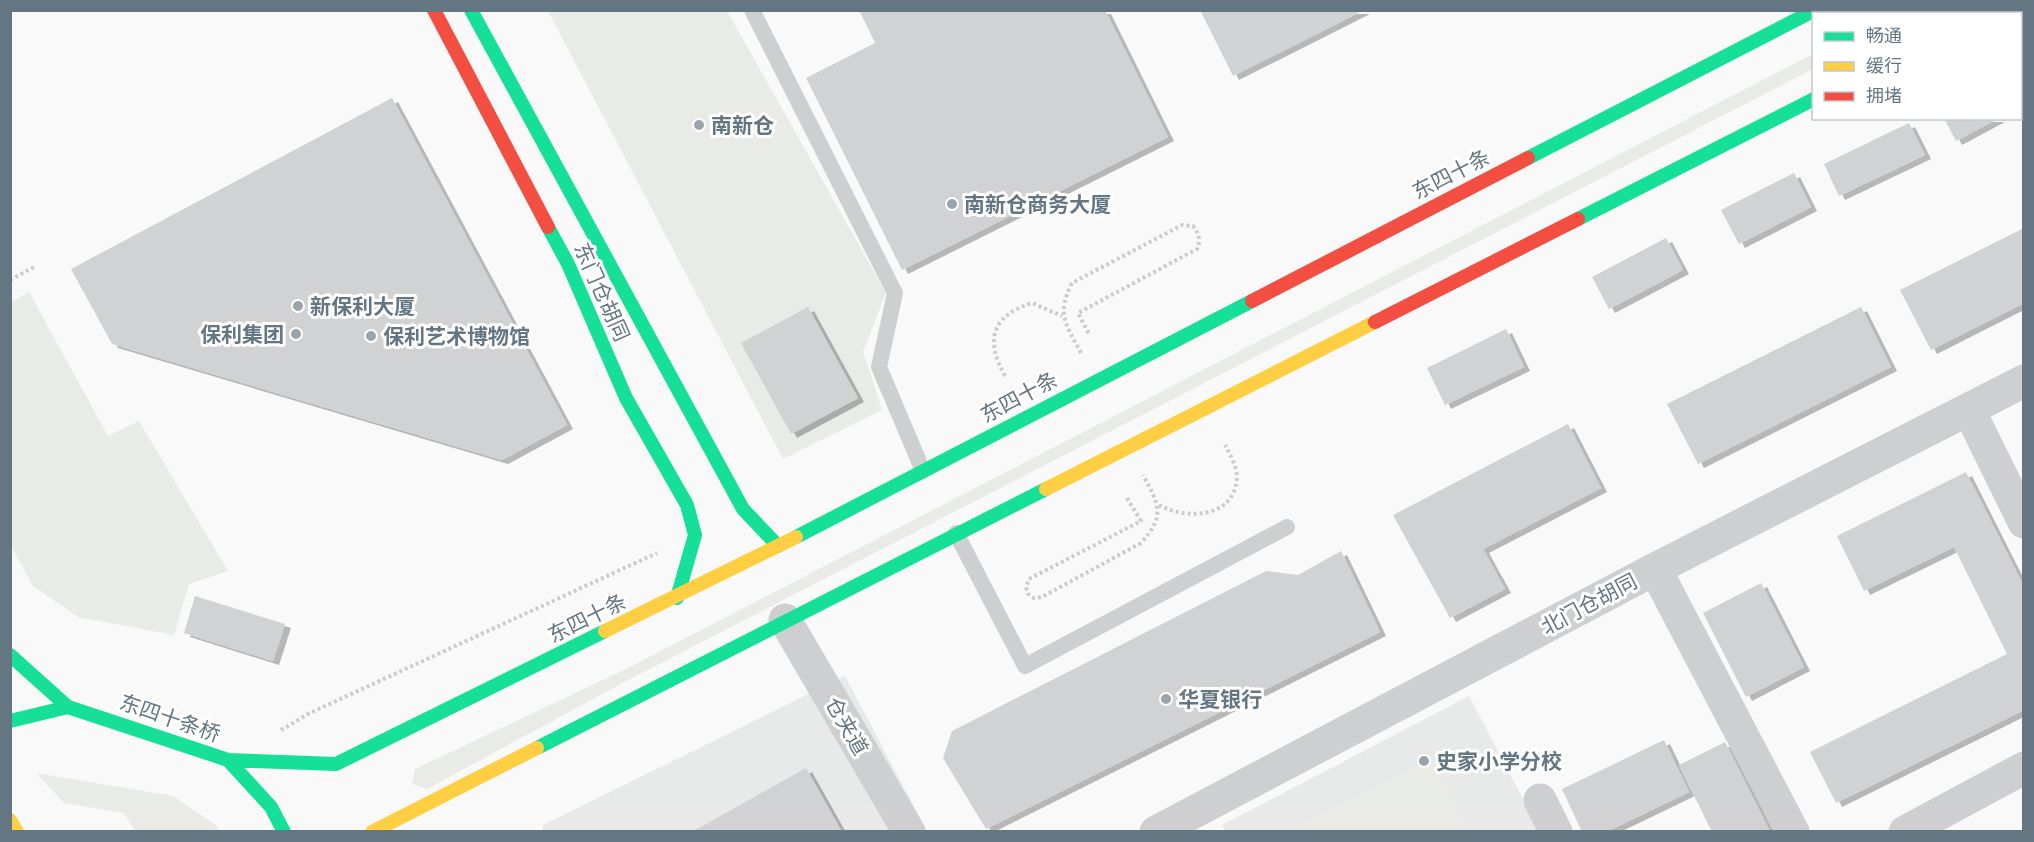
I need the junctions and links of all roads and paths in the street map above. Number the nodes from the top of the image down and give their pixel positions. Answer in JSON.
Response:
{"nodes":[{"id":1,"x":434,"y":10,"type":"edge"},
{"id":2,"x":471,"y":10,"type":"edge"},
{"id":3,"x":752,"y":10,"type":"edge"},
{"id":4,"x":1815,"y":10,"type":"edge"},
{"id":5,"x":1812,"y":100,"type":"edge"},
{"id":6,"x":34,"y":267,"type":"dead end"},
{"id":7,"x":10,"y":280,"type":"edge"},
{"id":8,"x":1078,"y":313,"type":"dead end"},
{"id":9,"x":1062,"y":316,"type":"dead end"},
{"id":10,"x":1089,"y":334,"type":"dead end"},
{"id":11,"x":1005,"y":376,"type":"dead end"},
{"id":12,"x":2024,"y":381,"type":"edge"},
{"id":13,"x":1969,"y":410,"type":"junction"},
{"id":14,"x":1226,"y":446,"type":"dead end"},
{"id":15,"x":923,"y":471,"type":"junction"},
{"id":16,"x":1127,"y":498,"type":"dead end"},
{"id":17,"x":1159,"y":505,"type":"dead end"},
{"id":18,"x":1141,"y":521,"type":"dead end"},
{"id":19,"x":2024,"y":522,"type":"edge"},
{"id":20,"x":1287,"y":527,"type":"dead end"},
{"id":21,"x":956,"y":533,"type":"junction"},
{"id":22,"x":695,"y":535,"type":"junction"},
{"id":23,"x":778,"y":546,"type":"junction"},
{"id":24,"x":1655,"y":569,"type":"junction"},
{"id":25,"x":677,"y":598,"type":"junction"},
{"id":26,"x":785,"y":620,"type":"junction"},
{"id":27,"x":10,"y":655,"type":"edge"},
{"id":28,"x":68,"y":706,"type":"junction"},
{"id":29,"x":10,"y":721,"type":"edge"},
{"id":30,"x":279,"y":730,"type":"dead end"},
{"id":31,"x":228,"y":760,"type":"junction"},
{"id":32,"x":2024,"y":768,"type":"edge"},
{"id":33,"x":1540,"y":800,"type":"dead end"},
{"id":34,"x":10,"y":820,"type":"edge"},
{"id":35,"x":17,"y":831,"type":"edge"},
{"id":36,"x":284,"y":831,"type":"edge"},
{"id":37,"x":372,"y":831,"type":"edge"},
{"id":38,"x":909,"y":831,"type":"edge"},
{"id":39,"x":1156,"y":831,"type":"edge"},
{"id":40,"x":1556,"y":831,"type":"edge"},
{"id":41,"x":1793,"y":831,"type":"edge"},
{"id":42,"x":1905,"y":831,"type":"edge"}],
"edges":[{"from":1,"to":22,"type":"main road","name":"东门仓胡同"},
{"from":2,"to":23,"type":"main road","name":"东门仓胡同"},
{"from":3,"to":15,"type":"lane"},
{"from":4,"to":15,"type":"main road","name":"东四十条"},
{"from":5,"to":21,"type":"main road"},
{"from":6,"to":7,"type":"path"},
{"from":8,"to":10,"type":"path"},
{"from":9,"to":11,"type":"path"},
{"from":12,"to":13,"type":"street","name":"北门仓胡同"},
{"from":13,"to":19,"type":"street"},
{"from":13,"to":24,"type":"street","name":"北门仓胡同"},
{"from":14,"to":17,"type":"path"},
{"from":15,"to":23,"type":"main road","name":"东四十条"},
{"from":16,"to":18,"type":"path"},
{"from":20,"to":21,"type":"lane"},
{"from":21,"to":26,"type":"main road"},
{"from":22,"to":25,"type":"main road"},
{"from":22,"to":30,"type":"path"},
{"from":23,"to":25,"type":"main road","name":"东四十条"},
{"from":24,"to":39,"type":"street","name":"北门仓胡同"},
{"from":24,"to":41,"type":"street"},
{"from":25,"to":31,"type":"main road","name":"东四十条"},
{"from":26,"to":37,"type":"main road"},
{"from":26,"to":38,"type":"street","name":"仓夹道"},
{"from":27,"to":28,"type":"main road"},
{"from":28,"to":29,"type":"main road"},
{"from":28,"to":31,"type":"main road","name":"东四十条桥"},
{"from":31,"to":36,"type":"main road","name":"东四十条桥"},
{"from":32,"to":42,"type":"street"},
{"from":33,"to":40,"type":"street"},
{"from":34,"to":35,"type":"main road"}]}
